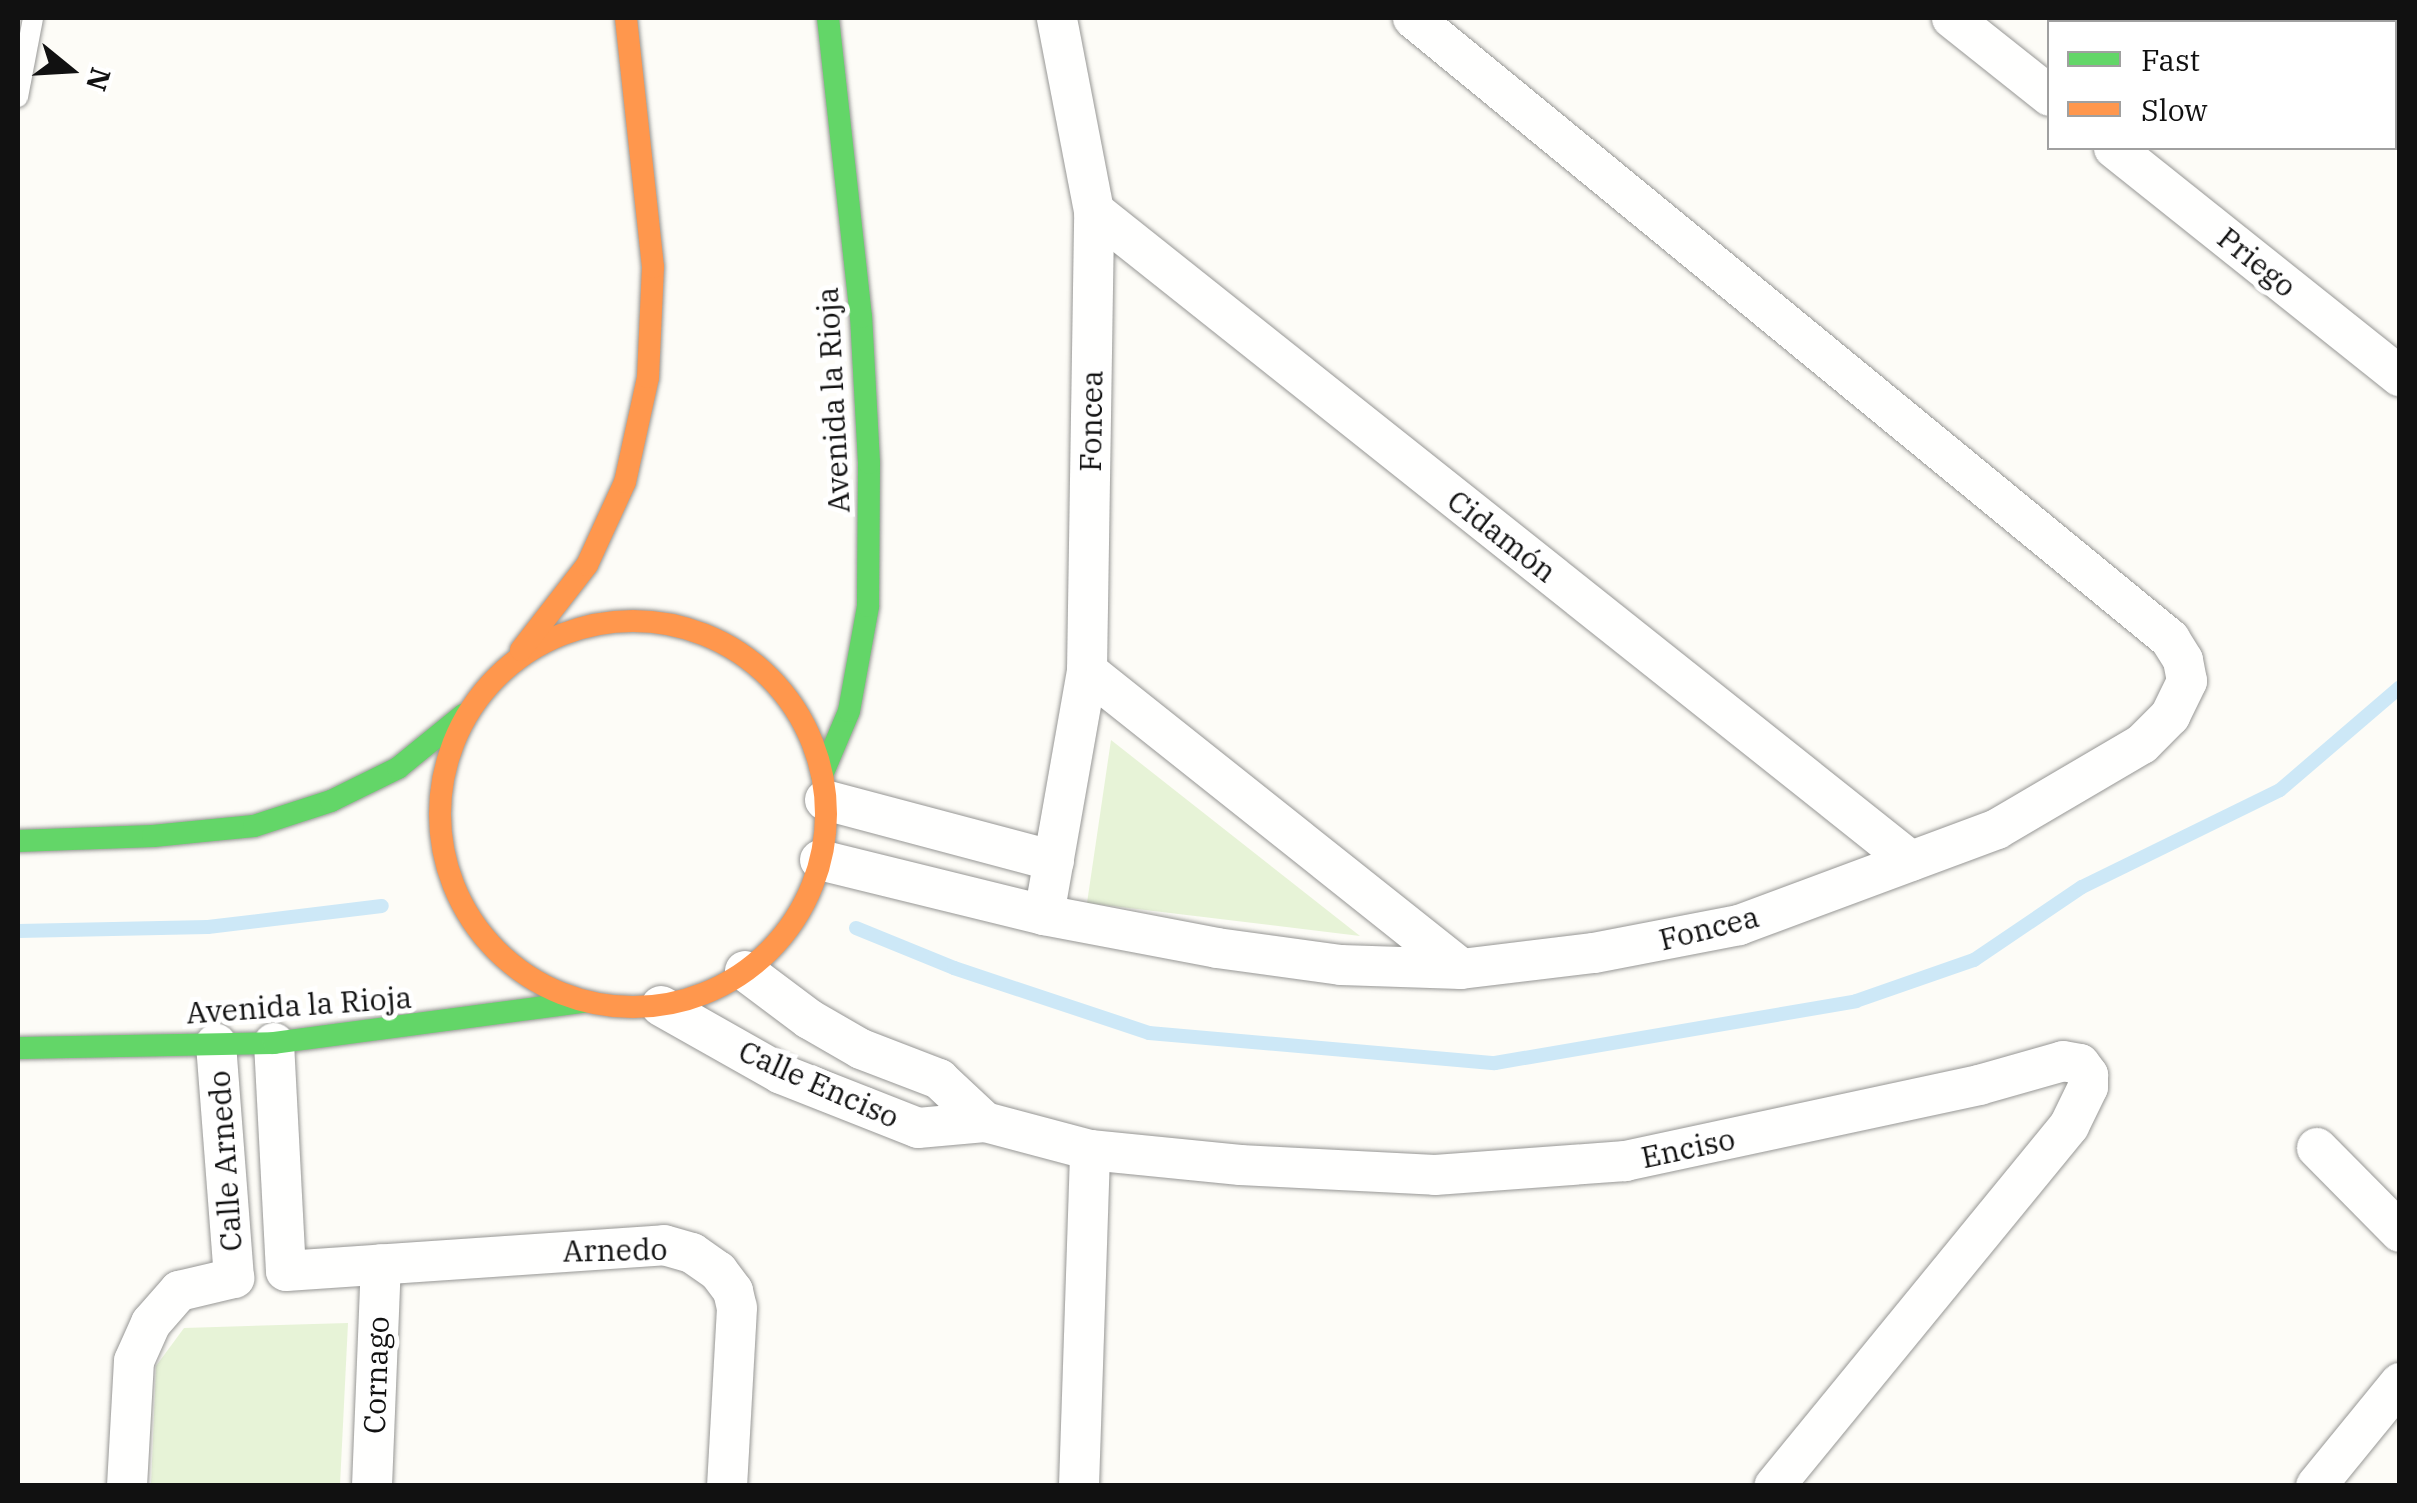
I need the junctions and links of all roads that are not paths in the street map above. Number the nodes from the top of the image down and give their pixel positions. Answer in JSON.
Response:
{"nodes":[{"id":1,"x":33,"y":18,"type":"edge"},
{"id":2,"x":626,"y":18,"type":"edge"},
{"id":3,"x":828,"y":18,"type":"edge"},
{"id":4,"x":1057,"y":18,"type":"edge"},
{"id":5,"x":1413,"y":18,"type":"edge"},
{"id":6,"x":1952,"y":18,"type":"edge"},
{"id":7,"x":2047,"y":94,"type":"edge"},
{"id":8,"x":18,"y":97,"type":"edge"},
{"id":9,"x":2117,"y":150,"type":"edge"},
{"id":10,"x":1094,"y":211,"type":"junction"},
{"id":11,"x":2400,"y":376,"type":"edge"},
{"id":12,"x":511,"y":662,"type":"junction"},
{"id":13,"x":1087,"y":670,"type":"junction"},
{"id":14,"x":469,"y":710,"type":"junction"},
{"id":15,"x":824,"y":788,"type":"junction"},
{"id":16,"x":18,"y":841,"type":"edge"},
{"id":17,"x":820,"y":860,"type":"junction"},
{"id":18,"x":1054,"y":861,"type":"junction"},
{"id":19,"x":1911,"y":861,"type":"junction"},
{"id":20,"x":1044,"y":914,"type":"junction"},
{"id":21,"x":1461,"y":969,"type":"junction"},
{"id":22,"x":745,"y":972,"type":"junction"},
{"id":23,"x":583,"y":1002,"type":"junction"},
{"id":24,"x":661,"y":1006,"type":"junction"},
{"id":25,"x":274,"y":1043,"type":"junction"},
{"id":26,"x":216,"y":1044,"type":"junction"},
{"id":27,"x":18,"y":1048,"type":"edge"},
{"id":28,"x":986,"y":1122,"type":"junction"},
{"id":29,"x":2318,"y":1148,"type":"dead end"},
{"id":30,"x":1090,"y":1150,"type":"junction"},
{"id":31,"x":2400,"y":1232,"type":"edge"},
{"id":32,"x":380,"y":1264,"type":"junction"},
{"id":33,"x":286,"y":1272,"type":"joint"},
{"id":34,"x":2400,"y":1382,"type":"edge"},
{"id":35,"x":127,"y":1486,"type":"edge"},
{"id":36,"x":372,"y":1486,"type":"edge"},
{"id":37,"x":727,"y":1486,"type":"edge"},
{"id":38,"x":1079,"y":1486,"type":"edge"},
{"id":39,"x":1774,"y":1486,"type":"edge"},
{"id":40,"x":2316,"y":1486,"type":"edge"}],
"edges":[{"from":1,"to":8,"type":"lane"},
{"from":2,"to":12,"type":"street"},
{"from":3,"to":15,"type":"street","name":"Avenida la Rioja"},
{"from":4,"to":10,"type":"street","name":"Foncea"},
{"from":5,"to":19,"type":"street","name":"Foncea"},
{"from":6,"to":7,"type":"street"},
{"from":9,"to":11,"type":"street","name":"Priego"},
{"from":10,"to":13,"type":"street","name":"Foncea"},
{"from":10,"to":19,"type":"street","name":"Cidamón"},
{"from":12,"to":14,"type":"street"},
{"from":12,"to":15,"type":"street"},
{"from":13,"to":18,"type":"street","name":"Foncea"},
{"from":13,"to":21,"type":"street"},
{"from":14,"to":16,"type":"street"},
{"from":14,"to":23,"type":"street"},
{"from":15,"to":17,"type":"street"},
{"from":15,"to":18,"type":"street"},
{"from":17,"to":20,"type":"street"},
{"from":17,"to":22,"type":"street"},
{"from":18,"to":20,"type":"street","name":"Foncea"},
{"from":19,"to":21,"type":"street","name":"Foncea"},
{"from":20,"to":21,"type":"street","name":"Foncea"},
{"from":22,"to":24,"type":"street"},
{"from":22,"to":28,"type":"street","name":"Calle Enciso"},
{"from":23,"to":24,"type":"street"},
{"from":23,"to":25,"type":"street","name":"Avenida la Rioja"},
{"from":24,"to":28,"type":"street","name":"Calle Enciso"},
{"from":25,"to":26,"type":"street","name":"Avenida la Rioja"},
{"from":25,"to":33,"type":"street","name":"Calle Arnedo"},
{"from":26,"to":27,"type":"street","name":"Avenida la Rioja"},
{"from":26,"to":35,"type":"street","name":"Calle Arnedo"},
{"from":28,"to":30,"type":"street","name":"Calle Enciso"},
{"from":29,"to":31,"type":"street"},
{"from":30,"to":38,"type":"street"},
{"from":30,"to":39,"type":"street","name":"Enciso"},
{"from":32,"to":33,"type":"street","name":"Arnedo"},
{"from":32,"to":36,"type":"street","name":"Cornago"},
{"from":32,"to":37,"type":"street","name":"Arnedo"},
{"from":34,"to":40,"type":"street"}]}
